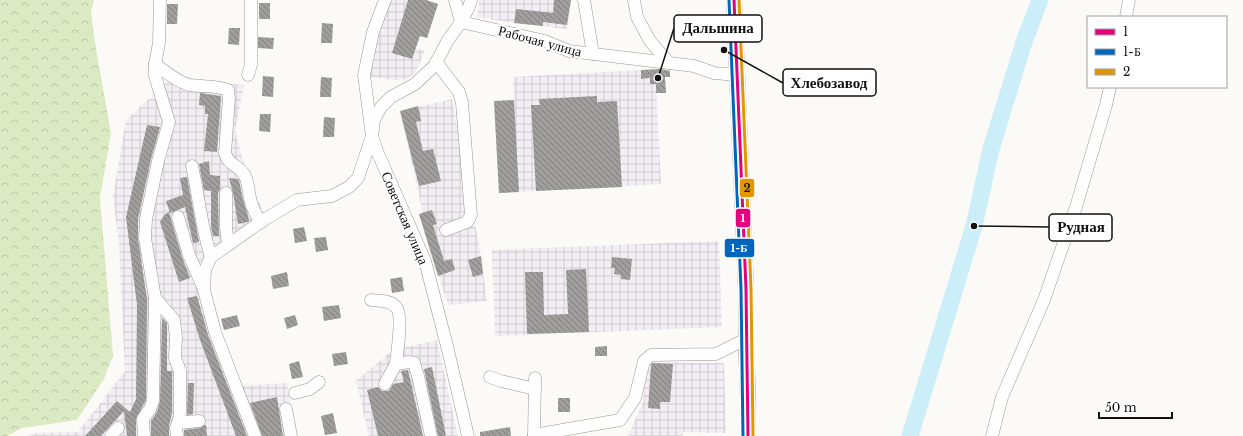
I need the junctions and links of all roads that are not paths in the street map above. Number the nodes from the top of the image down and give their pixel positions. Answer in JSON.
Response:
{"nodes":[{"id":1,"x":160,"y":0,"type":"edge"},
{"id":2,"x":251,"y":0,"type":"edge"},
{"id":3,"x":385,"y":0,"type":"edge"},
{"id":4,"x":455,"y":0,"type":"edge"},
{"id":5,"x":471,"y":0,"type":"edge"},
{"id":6,"x":584,"y":0,"type":"edge"},
{"id":7,"x":634,"y":0,"type":"edge"},
{"id":8,"x":734,"y":0,"type":"edge"},
{"id":9,"x":1129,"y":0,"type":"edge"},
{"id":10,"x":1126,"y":16,"type":"edge"},
{"id":11,"x":461,"y":22,"type":"junction"},
{"id":12,"x":593,"y":54,"type":"junction"},
{"id":13,"x":436,"y":62,"type":"junction"},
{"id":14,"x":669,"y":62,"type":"junction"},
{"id":15,"x":156,"y":64,"type":"junction"},
{"id":16,"x":248,"y":74,"type":"dead end"},
{"id":17,"x":737,"y":75,"type":"junction"},
{"id":18,"x":1110,"y":88,"type":"edge"},
{"id":19,"x":372,"y":136,"type":"junction"},
{"id":20,"x":192,"y":166,"type":"dead end"},
{"id":21,"x":226,"y":194,"type":"dead end"},
{"id":22,"x":178,"y":217,"type":"dead end"},
{"id":23,"x":260,"y":223,"type":"junction"},
{"id":24,"x":446,"y":230,"type":"dead end"},
{"id":25,"x":228,"y":245,"type":"junction"},
{"id":26,"x":211,"y":258,"type":"junction"},
{"id":27,"x":204,"y":290,"type":"junction"},
{"id":28,"x":155,"y":298,"type":"junction"},
{"id":29,"x":371,"y":300,"type":"dead end"},
{"id":30,"x":746,"y":340,"type":"junction"},
{"id":31,"x":396,"y":364,"type":"junction"},
{"id":32,"x":490,"y":377,"type":"dead end"},
{"id":33,"x":319,"y":382,"type":"dead end"},
{"id":34,"x":385,"y":384,"type":"dead end"},
{"id":35,"x":295,"y":393,"type":"dead end"},
{"id":36,"x":286,"y":409,"type":"dead end"},
{"id":37,"x":199,"y":421,"type":"dead end"},
{"id":38,"x":178,"y":423,"type":"junction"},
{"id":39,"x":534,"y":435,"type":"edge"},
{"id":40,"x":144,"y":436,"type":"edge"},
{"id":41,"x":177,"y":436,"type":"edge"},
{"id":42,"x":255,"y":436,"type":"edge"},
{"id":43,"x":291,"y":436,"type":"edge"},
{"id":44,"x":431,"y":436,"type":"edge"},
{"id":45,"x":468,"y":436,"type":"edge"},
{"id":46,"x":748,"y":436,"type":"edge"},
{"id":47,"x":992,"y":436,"type":"edge"}],
"edges":[{"from":1,"to":15,"type":"street"},
{"from":2,"to":16,"type":"street"},
{"from":3,"to":19,"type":"street","name":"Советская улица"},
{"from":4,"to":11,"type":"street"},
{"from":5,"to":11,"type":"street"},
{"from":6,"to":12,"type":"street"},
{"from":7,"to":14,"type":"street"},
{"from":8,"to":17,"type":"main road"},
{"from":9,"to":10,"type":"street"},
{"from":11,"to":12,"type":"street","name":"Рабочая улица"},
{"from":11,"to":13,"type":"street"},
{"from":12,"to":14,"type":"street","name":"Рабочая улица"},
{"from":13,"to":19,"type":"street"},
{"from":13,"to":24,"type":"street"},
{"from":14,"to":17,"type":"street","name":"Рабочая улица"},
{"from":15,"to":23,"type":"street"},
{"from":15,"to":28,"type":"street"},
{"from":17,"to":30,"type":"main road"},
{"from":18,"to":47,"type":"street"},
{"from":19,"to":23,"type":"street"},
{"from":19,"to":45,"type":"street","name":"Советская улица"},
{"from":20,"to":26,"type":"street"},
{"from":21,"to":25,"type":"street"},
{"from":22,"to":27,"type":"street"},
{"from":23,"to":25,"type":"street"},
{"from":25,"to":26,"type":"street"},
{"from":26,"to":27,"type":"street"},
{"from":27,"to":42,"type":"street"},
{"from":28,"to":38,"type":"street"},
{"from":28,"to":40,"type":"street"},
{"from":29,"to":31,"type":"street"},
{"from":30,"to":39,"type":"street"},
{"from":30,"to":46,"type":"main road"},
{"from":31,"to":34,"type":"street"},
{"from":31,"to":44,"type":"street"},
{"from":32,"to":39,"type":"street"},
{"from":33,"to":35,"type":"street"},
{"from":36,"to":43,"type":"street"},
{"from":37,"to":38,"type":"street"},
{"from":38,"to":41,"type":"street"}]}
